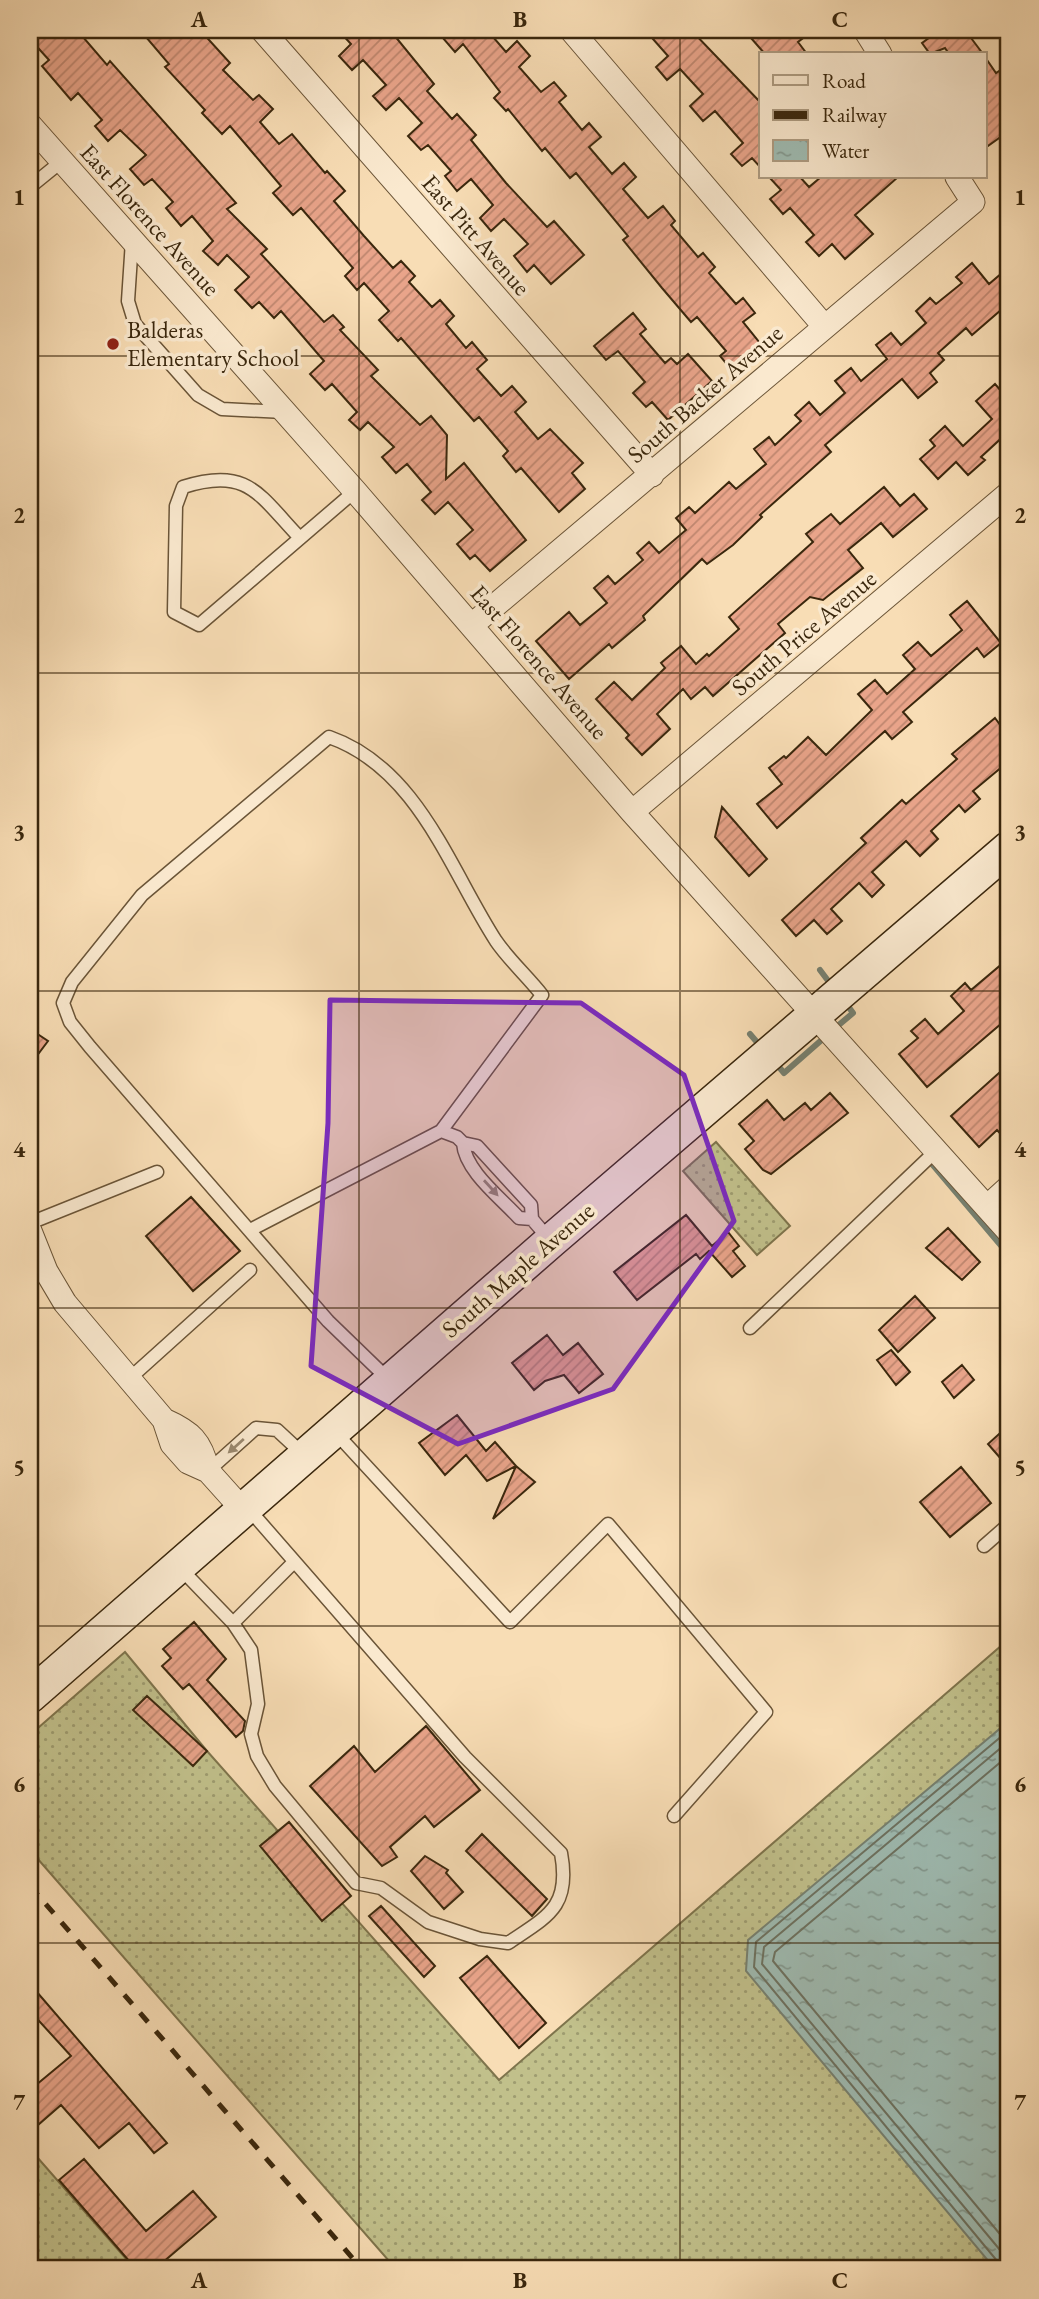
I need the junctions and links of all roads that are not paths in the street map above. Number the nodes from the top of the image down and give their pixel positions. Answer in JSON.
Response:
{"nodes":[{"id":1,"x":261,"y":30,"type":"edge"},
{"id":2,"x":571,"y":30,"type":"edge"},
{"id":3,"x":865,"y":30,"type":"edge"},
{"id":4,"x":879,"y":52,"type":"edge"},
{"id":5,"x":30,"y":125,"type":"edge"},
{"id":6,"x":62,"y":161,"type":"junction"},
{"id":7,"x":958,"y":178,"type":"edge"},
{"id":8,"x":30,"y":187,"type":"edge"},
{"id":9,"x":132,"y":237,"type":"junction"},
{"id":10,"x":824,"y":326,"type":"junction"},
{"id":11,"x":284,"y":412,"type":"junction"},
{"id":12,"x":652,"y":475,"type":"junction"},
{"id":13,"x":355,"y":491,"type":"junction"},
{"id":14,"x":1009,"y":493,"type":"edge"},
{"id":15,"x":300,"y":538,"type":"junction"},
{"id":16,"x":472,"y":625,"type":"junction"},
{"id":17,"x":632,"y":812,"type":"junction"},
{"id":18,"x":1009,"y":848,"type":"edge"},
{"id":19,"x":817,"y":1015,"type":"junction"},
{"id":20,"x":441,"y":1131,"type":"junction"},
{"id":21,"x":938,"y":1149,"type":"junction"},
{"id":22,"x":157,"y":1172,"type":"dead end"},
{"id":23,"x":1009,"y":1187,"type":"edge"},
{"id":24,"x":987,"y":1207,"type":"junction"},
{"id":25,"x":30,"y":1223,"type":"edge"},
{"id":26,"x":252,"y":1229,"type":"junction"},
{"id":27,"x":541,"y":1230,"type":"junction"},
{"id":28,"x":30,"y":1231,"type":"edge"},
{"id":29,"x":1009,"y":1232,"type":"edge"},
{"id":30,"x":250,"y":1270,"type":"dead end"},
{"id":31,"x":750,"y":1328,"type":"dead end"},
{"id":32,"x":129,"y":1379,"type":"junction"},
{"id":33,"x":390,"y":1382,"type":"junction"},
{"id":34,"x":334,"y":1431,"type":"junction"},
{"id":35,"x":305,"y":1456,"type":"junction"},
{"id":36,"x":208,"y":1471,"type":"junction"},
{"id":37,"x":245,"y":1508,"type":"junction"},
{"id":38,"x":1009,"y":1524,"type":"edge"},
{"id":39,"x":984,"y":1546,"type":"dead end"},
{"id":40,"x":294,"y":1562,"type":"junction"},
{"id":41,"x":178,"y":1566,"type":"junction"},
{"id":42,"x":233,"y":1623,"type":"junction"},
{"id":43,"x":35,"y":1681,"type":"edge"},
{"id":44,"x":674,"y":1816,"type":"dead end"}],
"edges":[{"from":1,"to":12,"type":"street","name":"East Pitt Avenue"},
{"from":2,"to":10,"type":"street"},
{"from":3,"to":4,"type":"street"},
{"from":5,"to":6,"type":"street","name":"East Florence Avenue"},
{"from":6,"to":8,"type":"lane"},
{"from":6,"to":9,"type":"street","name":"East Florence Avenue"},
{"from":7,"to":10,"type":"street","name":"South Backer Avenue"},
{"from":9,"to":11,"type":"street","name":"East Florence Avenue"},
{"from":9,"to":11,"type":"lane"},
{"from":10,"to":12,"type":"street","name":"South Backer Avenue"},
{"from":11,"to":13,"type":"street","name":"East Florence Avenue"},
{"from":12,"to":16,"type":"street","name":"South Backer Avenue"},
{"from":13,"to":15,"type":"lane"},
{"from":13,"to":16,"type":"street","name":"East Florence Avenue"},
{"from":14,"to":17,"type":"street","name":"South Price Avenue"},
{"from":15,"to":15,"type":"lane"},
{"from":16,"to":17,"type":"street","name":"East Florence Avenue"},
{"from":17,"to":19,"type":"street","name":"East Florence Avenue"},
{"from":18,"to":19,"type":"main road","name":"South Maple Avenue"},
{"from":19,"to":21,"type":"street","name":"East Florence Avenue"},
{"from":19,"to":27,"type":"main road","name":"South Maple Avenue"},
{"from":20,"to":26,"type":"lane"},
{"from":20,"to":26,"type":"lane"},
{"from":20,"to":27,"type":"lane"},
{"from":21,"to":24,"type":"street","name":"East Florence Avenue"},
{"from":21,"to":31,"type":"lane"},
{"from":22,"to":25,"type":"lane"},
{"from":23,"to":24,"type":"street"},
{"from":24,"to":29,"type":"street","name":"East Florence Avenue"},
{"from":26,"to":33,"type":"lane"},
{"from":27,"to":33,"type":"main road","name":"South Maple Avenue"},
{"from":28,"to":32,"type":"street"},
{"from":30,"to":32,"type":"lane"},
{"from":32,"to":36,"type":"street"},
{"from":33,"to":34,"type":"main road","name":"South Maple Avenue"},
{"from":34,"to":35,"type":"main road","name":"South Maple Avenue"},
{"from":34,"to":44,"type":"lane"},
{"from":35,"to":36,"type":"lane","one_way":true},
{"from":35,"to":37,"type":"main road","name":"South Maple Avenue"},
{"from":36,"to":37,"type":"street"},
{"from":37,"to":40,"type":"lane"},
{"from":37,"to":41,"type":"main road","name":"South Maple Avenue"},
{"from":38,"to":39,"type":"lane"},
{"from":40,"to":42,"type":"lane"},
{"from":40,"to":42,"type":"lane"},
{"from":41,"to":42,"type":"lane"},
{"from":41,"to":43,"type":"main road","name":"South Maple Avenue"}]}
